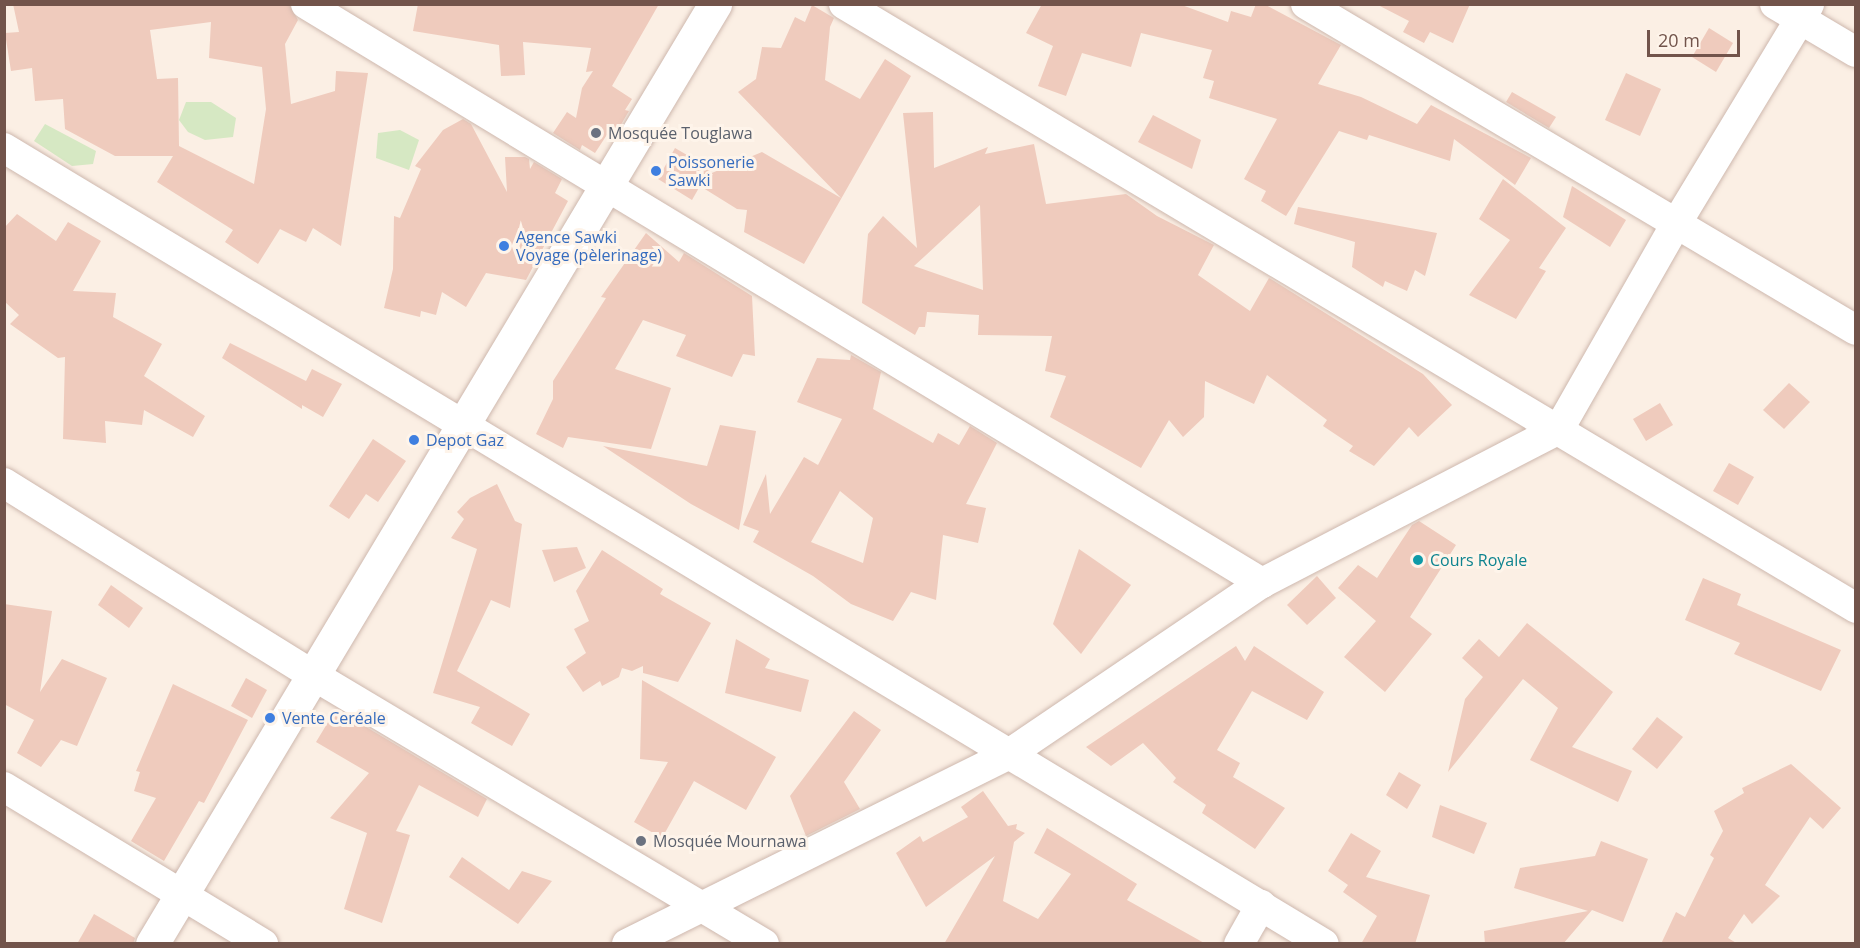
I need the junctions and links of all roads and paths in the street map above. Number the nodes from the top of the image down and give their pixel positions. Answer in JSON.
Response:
{"nodes":[{"id":1,"x":306,"y":4,"type":"edge"},
{"id":2,"x":715,"y":4,"type":"edge"},
{"id":3,"x":843,"y":4,"type":"edge"},
{"id":4,"x":1306,"y":4,"type":"edge"},
{"id":5,"x":1795,"y":9,"type":"edge"},
{"id":6,"x":1856,"y":52,"type":"edge"},
{"id":7,"x":4,"y":148,"type":"edge"},
{"id":8,"x":605,"y":188,"type":"junction"},
{"id":9,"x":1676,"y":224,"type":"junction"},
{"id":10,"x":1856,"y":330,"type":"edge"},
{"id":11,"x":463,"y":424,"type":"junction"},
{"id":12,"x":1559,"y":429,"type":"junction"},
{"id":13,"x":4,"y":483,"type":"edge"},
{"id":14,"x":1262,"y":583,"type":"junction"},
{"id":15,"x":1856,"y":608,"type":"edge"},
{"id":16,"x":313,"y":675,"type":"junction"},
{"id":17,"x":1009,"y":754,"type":"junction"},
{"id":18,"x":4,"y":788,"type":"edge"},
{"id":19,"x":182,"y":894,"type":"junction"},
{"id":20,"x":1261,"y":905,"type":"junction"},
{"id":21,"x":700,"y":906,"type":"junction"},
{"id":22,"x":152,"y":944,"type":"edge"},
{"id":23,"x":263,"y":944,"type":"edge"},
{"id":24,"x":627,"y":944,"type":"edge"},
{"id":25,"x":764,"y":944,"type":"edge"},
{"id":26,"x":1239,"y":944,"type":"edge"},
{"id":27,"x":1324,"y":944,"type":"edge"}],
"edges":[{"from":1,"to":8,"type":"street"},
{"from":2,"to":8,"type":"street"},
{"from":3,"to":12,"type":"street"},
{"from":4,"to":9,"type":"street"},
{"from":5,"to":6,"type":"street"},
{"from":5,"to":9,"type":"street"},
{"from":7,"to":11,"type":"street"},
{"from":8,"to":11,"type":"street"},
{"from":8,"to":14,"type":"street"},
{"from":9,"to":10,"type":"street"},
{"from":9,"to":12,"type":"street"},
{"from":11,"to":16,"type":"street"},
{"from":11,"to":17,"type":"street"},
{"from":12,"to":14,"type":"street"},
{"from":12,"to":15,"type":"street"},
{"from":13,"to":16,"type":"street"},
{"from":14,"to":17,"type":"street"},
{"from":16,"to":19,"type":"street"},
{"from":16,"to":21,"type":"street"},
{"from":17,"to":20,"type":"street"},
{"from":17,"to":21,"type":"street"},
{"from":18,"to":19,"type":"street"},
{"from":19,"to":22,"type":"street"},
{"from":19,"to":23,"type":"street"},
{"from":20,"to":26,"type":"street"},
{"from":20,"to":27,"type":"street"},
{"from":21,"to":24,"type":"street"},
{"from":21,"to":25,"type":"street"}]}
